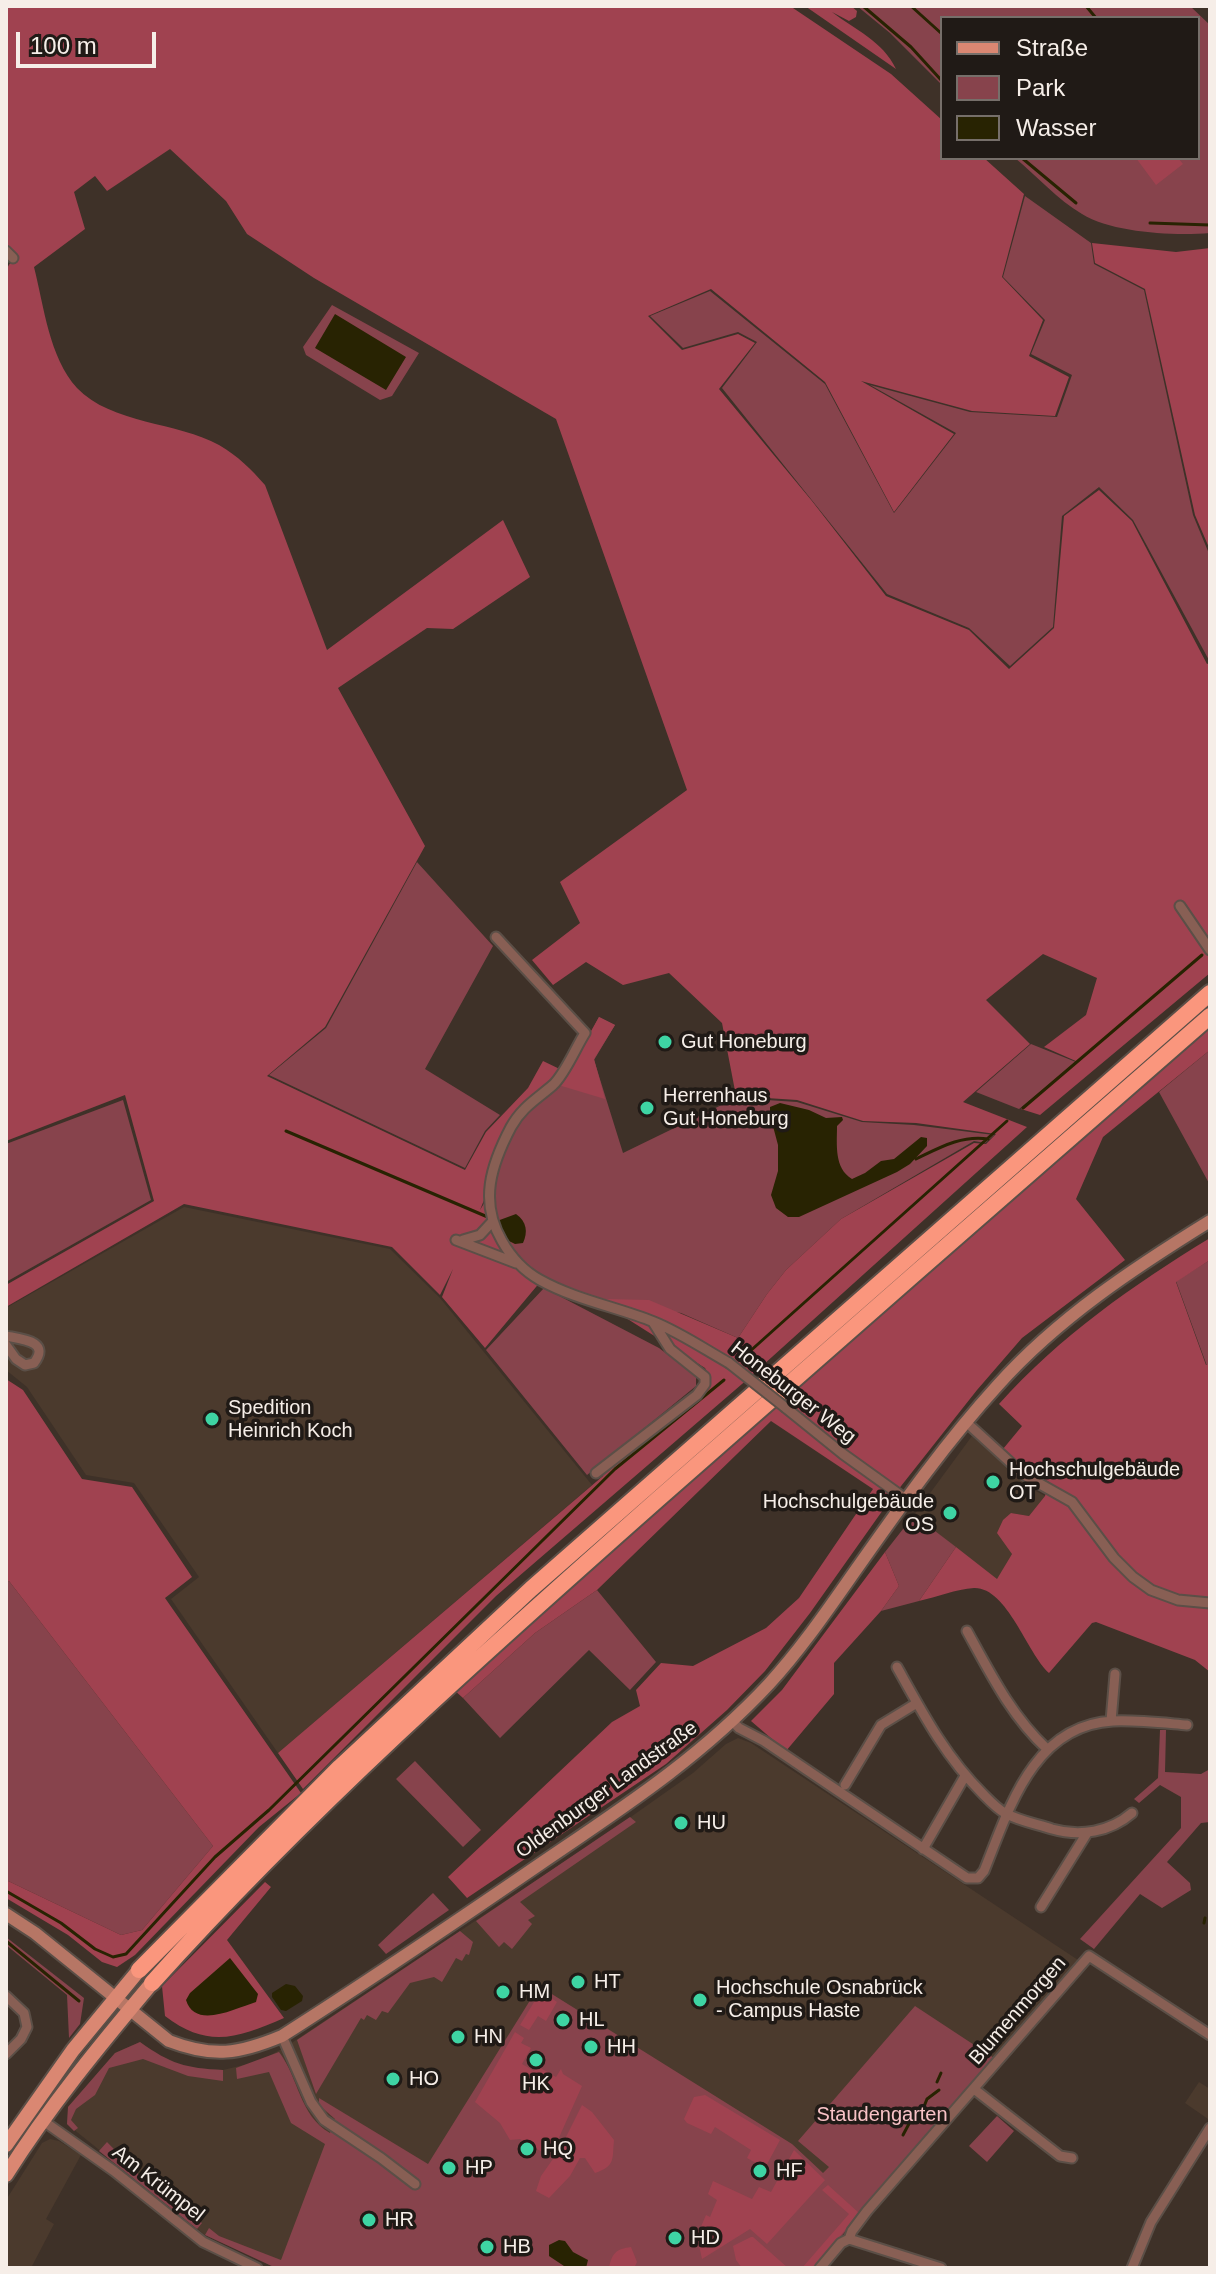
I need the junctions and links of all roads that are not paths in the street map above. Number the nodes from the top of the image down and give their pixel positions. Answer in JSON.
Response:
{"nodes":[{"id":1,"x":1180,"y":906,"type":"dead end"},
{"id":2,"x":496,"y":937,"type":"dead end"},
{"id":3,"x":1210,"y":950,"type":"edge"},
{"id":4,"x":1210,"y":993,"type":"edge"},
{"id":5,"x":1210,"y":1016,"type":"edge"},
{"id":6,"x":1067,"y":1130,"type":"junction"},
{"id":7,"x":1048,"y":1146,"type":"junction"},
{"id":8,"x":492,"y":1219,"type":"junction"},
{"id":9,"x":1210,"y":1221,"type":"edge"},
{"id":10,"x":519,"y":1264,"type":"junction"},
{"id":11,"x":653,"y":1322,"type":"junction"},
{"id":12,"x":6,"y":1336,"type":"edge"},
{"id":13,"x":6,"y":1345,"type":"edge"},
{"id":14,"x":966,"y":1422,"type":"junction"},
{"id":15,"x":596,"y":1473,"type":"dead end"},
{"id":16,"x":907,"y":1500,"type":"junction"},
{"id":17,"x":1210,"y":1603,"type":"edge"},
{"id":18,"x":967,"y":1631,"type":"dead end"},
{"id":19,"x":897,"y":1667,"type":"dead end"},
{"id":20,"x":1115,"y":1674,"type":"dead end"},
{"id":21,"x":917,"y":1703,"type":"junction"},
{"id":22,"x":732,"y":1721,"type":"junction"},
{"id":23,"x":1111,"y":1721,"type":"junction"},
{"id":24,"x":1187,"y":1725,"type":"dead end"},
{"id":25,"x":1047,"y":1749,"type":"junction"},
{"id":26,"x":965,"y":1776,"type":"junction"},
{"id":27,"x":845,"y":1785,"type":"dead end"},
{"id":28,"x":1132,"y":1813,"type":"dead end"},
{"id":29,"x":1007,"y":1814,"type":"junction"},
{"id":30,"x":1087,"y":1833,"type":"junction"},
{"id":31,"x":923,"y":1849,"type":"junction"},
{"id":32,"x":1041,"y":1907,"type":"dead end"},
{"id":33,"x":6,"y":1914,"type":"edge"},
{"id":34,"x":139,"y":1970,"type":"joint"},
{"id":35,"x":152,"y":1983,"type":"joint"},
{"id":36,"x":6,"y":1996,"type":"edge"},
{"id":37,"x":115,"y":1997,"type":"junction"},
{"id":38,"x":130,"y":2010,"type":"junction"},
{"id":39,"x":1210,"y":2035,"type":"edge"},
{"id":40,"x":282,"y":2036,"type":"junction"},
{"id":41,"x":6,"y":2054,"type":"edge"},
{"id":42,"x":974,"y":2089,"type":"junction"},
{"id":43,"x":42,"y":2120,"type":"junction"},
{"id":44,"x":1210,"y":2128,"type":"edge"},
{"id":45,"x":6,"y":2145,"type":"edge"},
{"id":46,"x":1072,"y":2158,"type":"dead end"},
{"id":47,"x":6,"y":2175,"type":"edge"},
{"id":48,"x":415,"y":2184,"type":"dead end"},
{"id":49,"x":849,"y":2239,"type":"junction"},
{"id":50,"x":257,"y":2268,"type":"edge"},
{"id":51,"x":820,"y":2268,"type":"edge"},
{"id":52,"x":941,"y":2268,"type":"edge"},
{"id":53,"x":1132,"y":2268,"type":"edge"}],
"edges":[{"from":1,"to":3,"type":"street"},
{"from":2,"to":8,"type":"street"},
{"from":4,"to":6,"type":"highway"},
{"from":5,"to":6,"type":"highway"},
{"from":6,"to":7,"type":"highway"},
{"from":7,"to":34,"type":"highway"},
{"from":7,"to":35,"type":"highway"},
{"from":8,"to":10,"type":"street","name":"Honeburger Weg"},
{"from":8,"to":10,"type":"street","name":"Honeburger Weg"},
{"from":9,"to":14,"type":"street","name":"Oldenburger Landstraße"},
{"from":10,"to":11,"type":"street","name":"Honeburger Weg"},
{"from":11,"to":15,"type":"street","name":"Honeburger Weg"},
{"from":11,"to":16,"type":"street","name":"Honeburger Weg","bridge":true},
{"from":12,"to":13,"type":"street"},
{"from":14,"to":16,"type":"street","name":"Oldenburger Landstraße"},
{"from":14,"to":17,"type":"street"},
{"from":16,"to":22,"type":"street","name":"Oldenburger Landstraße"},
{"from":18,"to":25,"type":"street"},
{"from":19,"to":21,"type":"street"},
{"from":20,"to":23,"type":"street"},
{"from":21,"to":26,"type":"street"},
{"from":21,"to":27,"type":"street"},
{"from":22,"to":31,"type":"street"},
{"from":22,"to":40,"type":"street","name":"Oldenburger Landstraße"},
{"from":23,"to":24,"type":"street"},
{"from":23,"to":25,"type":"street"},
{"from":25,"to":29,"type":"street"},
{"from":26,"to":29,"type":"street"},
{"from":26,"to":31,"type":"street"},
{"from":28,"to":30,"type":"street"},
{"from":29,"to":30,"type":"street"},
{"from":29,"to":31,"type":"street"},
{"from":30,"to":32,"type":"street"},
{"from":33,"to":37,"type":"street","name":"Oldenburger Landstraße"},
{"from":34,"to":37,"type":"main road"},
{"from":35,"to":38,"type":"main road"},
{"from":36,"to":41,"type":"street"},
{"from":37,"to":38,"type":"street","name":"Oldenburger Landstraße"},
{"from":37,"to":45,"type":"main road"},
{"from":38,"to":40,"type":"street","name":"Oldenburger Landstraße"},
{"from":38,"to":43,"type":"main road"},
{"from":39,"to":42,"type":"street","name":"Blumenmorgen"},
{"from":40,"to":48,"type":"street"},
{"from":42,"to":46,"type":"street","name":"Blumenmorgen"},
{"from":42,"to":49,"type":"street","name":"Blumenmorgen"},
{"from":43,"to":47,"type":"main road"},
{"from":43,"to":50,"type":"street","name":"Am Krümpel"},
{"from":44,"to":53,"type":"street"},
{"from":49,"to":51,"type":"street","name":"Blumenmorgen"},
{"from":49,"to":52,"type":"street"}]}
